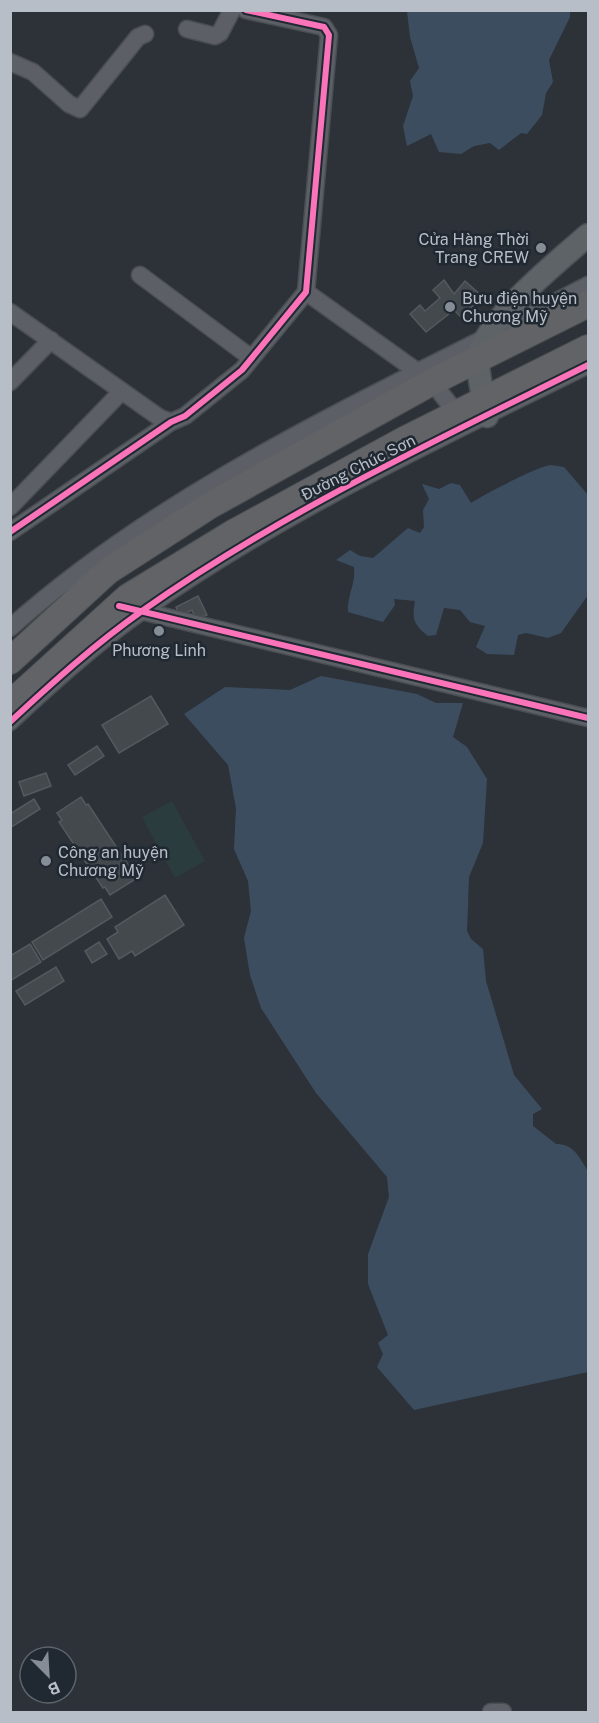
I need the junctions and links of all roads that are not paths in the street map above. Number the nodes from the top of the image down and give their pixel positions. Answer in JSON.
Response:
{"nodes":[{"id":1,"x":232,"y":10,"type":"edge"},
{"id":2,"x":246,"y":10,"type":"edge"},
{"id":3,"x":187,"y":29,"type":"dead end"},
{"id":4,"x":145,"y":34,"type":"dead end"},
{"id":5,"x":10,"y":62,"type":"edge"},
{"id":6,"x":588,"y":235,"type":"edge"},
{"id":7,"x":140,"y":275,"type":"dead end"},
{"id":8,"x":588,"y":285,"type":"edge"},
{"id":9,"x":306,"y":292,"type":"junction"},
{"id":10,"x":588,"y":304,"type":"edge"},
{"id":11,"x":10,"y":312,"type":"edge"},
{"id":12,"x":51,"y":340,"type":"junction"},
{"id":13,"x":588,"y":348,"type":"edge"},
{"id":14,"x":483,"y":349,"type":"junction"},
{"id":15,"x":250,"y":357,"type":"junction"},
{"id":16,"x":588,"y":365,"type":"edge"},
{"id":17,"x":425,"y":377,"type":"junction"},
{"id":18,"x":10,"y":382,"type":"edge"},
{"id":19,"x":122,"y":391,"type":"junction"},
{"id":20,"x":486,"y":408,"type":"junction"},
{"id":21,"x":462,"y":420,"type":"junction"},
{"id":22,"x":171,"y":422,"type":"junction"},
{"id":23,"x":10,"y":507,"type":"edge"},
{"id":24,"x":10,"y":532,"type":"edge"},
{"id":25,"x":130,"y":608,"type":"junction"},
{"id":26,"x":10,"y":628,"type":"edge"},
{"id":27,"x":10,"y":661,"type":"edge"},
{"id":28,"x":10,"y":704,"type":"edge"},
{"id":29,"x":588,"y":718,"type":"edge"},
{"id":30,"x":10,"y":722,"type":"edge"},
{"id":31,"x":491,"y":1713,"type":"edge"},
{"id":32,"x":503,"y":1713,"type":"edge"}],
"edges":[{"from":1,"to":3,"type":"street"},
{"from":2,"to":9,"type":"street"},
{"from":4,"to":5,"type":"street"},
{"from":6,"to":14,"type":"main road"},
{"from":7,"to":15,"type":"street"},
{"from":8,"to":14,"type":"street"},
{"from":9,"to":15,"type":"street"},
{"from":9,"to":17,"type":"street"},
{"from":10,"to":14,"type":"highway"},
{"from":11,"to":12,"type":"street"},
{"from":12,"to":18,"type":"street"},
{"from":12,"to":19,"type":"street"},
{"from":13,"to":20,"type":"highway","name":"Đường Chúc Sơn"},
{"from":14,"to":17,"type":"highway"},
{"from":14,"to":20,"type":"main road"},
{"from":15,"to":22,"type":"street"},
{"from":16,"to":20,"type":"street","name":"Đường Chúc Sơn"},
{"from":17,"to":21,"type":"street"},
{"from":17,"to":26,"type":"street"},
{"from":17,"to":27,"type":"highway"},
{"from":19,"to":22,"type":"street"},
{"from":19,"to":23,"type":"street"},
{"from":20,"to":21,"type":"highway","name":"Đường Chúc Sơn"},
{"from":21,"to":25,"type":"highway","name":"Đường Chúc Sơn"},
{"from":22,"to":24,"type":"street"},
{"from":25,"to":28,"type":"highway","name":"Đường Chúc Sơn"},
{"from":25,"to":29,"type":"street"},
{"from":25,"to":30,"type":"street","name":"Đường Chúc Sơn"},
{"from":31,"to":32,"type":"street"}]}
